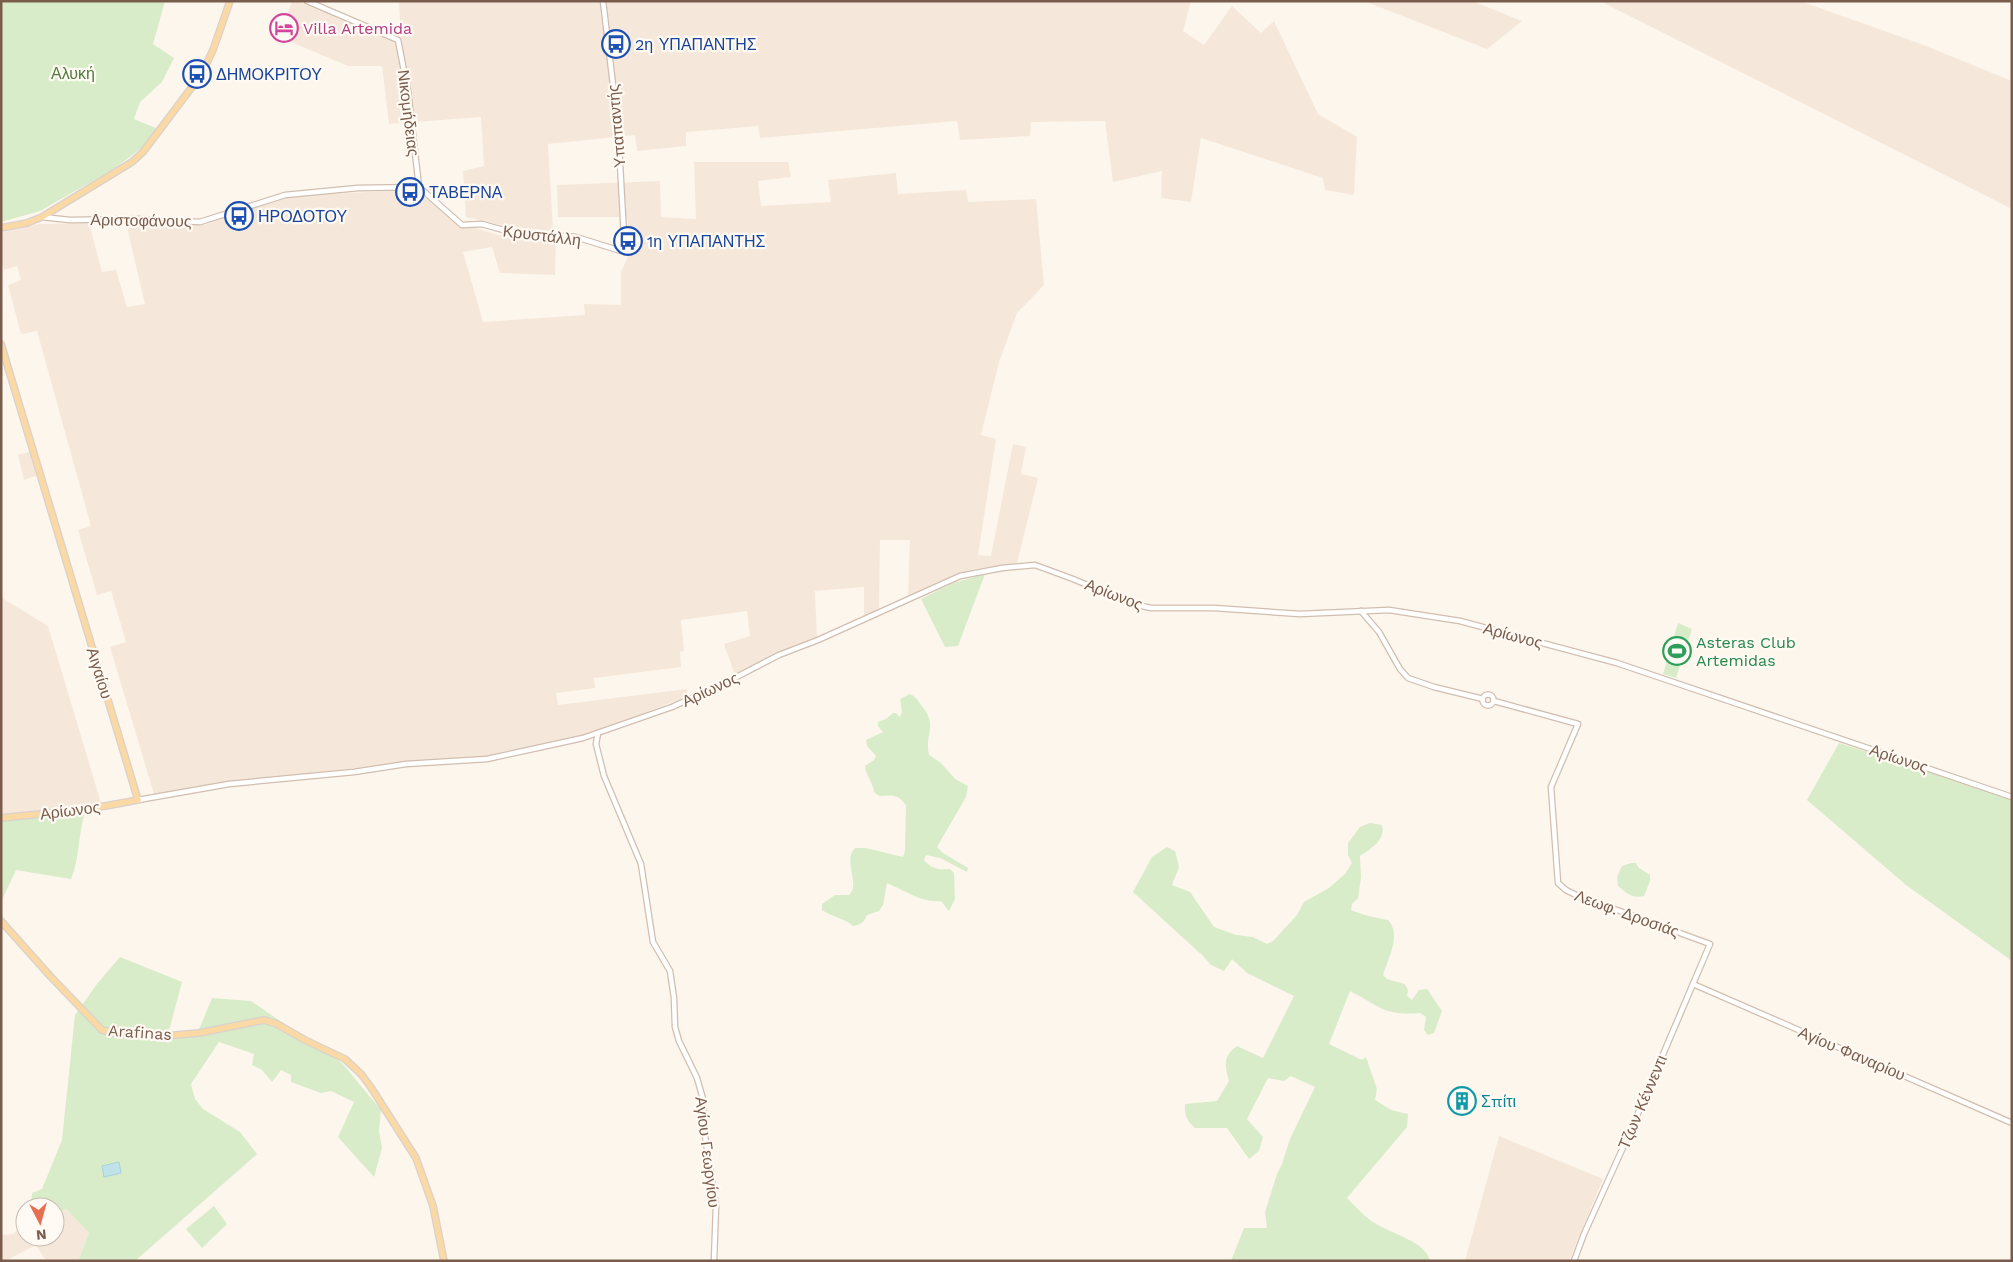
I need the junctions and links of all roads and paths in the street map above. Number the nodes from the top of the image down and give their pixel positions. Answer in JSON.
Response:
{"nodes":[{"id":1,"x":230,"y":1,"type":"edge"},
{"id":2,"x":307,"y":1,"type":"edge"},
{"id":3,"x":603,"y":1,"type":"edge"},
{"id":4,"x":419,"y":188,"type":"junction"},
{"id":5,"x":42,"y":217,"type":"junction"},
{"id":6,"x":1,"y":228,"type":"edge"},
{"id":7,"x":622,"y":251,"type":"joint"},
{"id":8,"x":1,"y":344,"type":"edge"},
{"id":9,"x":1361,"y":611,"type":"junction"},
{"id":10,"x":598,"y":733,"type":"junction"},
{"id":11,"x":2012,"y":797,"type":"edge"},
{"id":12,"x":138,"y":800,"type":"junction"},
{"id":13,"x":1,"y":818,"type":"edge"},
{"id":14,"x":1,"y":921,"type":"edge"},
{"id":15,"x":1710,"y":944,"type":"joint"},
{"id":16,"x":1693,"y":984,"type":"junction"},
{"id":17,"x":2012,"y":1123,"type":"edge"},
{"id":18,"x":444,"y":1261,"type":"edge"},
{"id":19,"x":714,"y":1261,"type":"edge"},
{"id":20,"x":1574,"y":1261,"type":"edge"}],
"edges":[{"from":1,"to":5,"type":"main road"},
{"from":2,"to":4,"type":"street","name":"Νικομήδειας"},
{"from":3,"to":7,"type":"street","name":"Υπαπαντής"},
{"from":4,"to":5,"type":"street","name":"Αριστοφάνους"},
{"from":4,"to":7,"type":"street","name":"Κρυστάλλη"},
{"from":5,"to":6,"type":"main road"},
{"from":8,"to":12,"type":"main road","name":"Αιγαίου"},
{"from":9,"to":10,"type":"street","name":"Αρίωνος"},
{"from":9,"to":11,"type":"street","name":"Αρίωνος"},
{"from":9,"to":15,"type":"street","name":"Λεωφ. Δροσιάς"},
{"from":10,"to":12,"type":"street","name":"Αρίωνος"},
{"from":10,"to":19,"type":"street","name":"Αγίου Γεωργίου"},
{"from":12,"to":13,"type":"main road","name":"Αρίωνος"},
{"from":14,"to":18,"type":"main road","name":"Arafinas"},
{"from":15,"to":16,"type":"street","name":"Τζων Κέννεντι"},
{"from":16,"to":17,"type":"street","name":"Αγίου Φαναρίου"},
{"from":16,"to":20,"type":"street","name":"Τζων Κέννεντι"}]}
